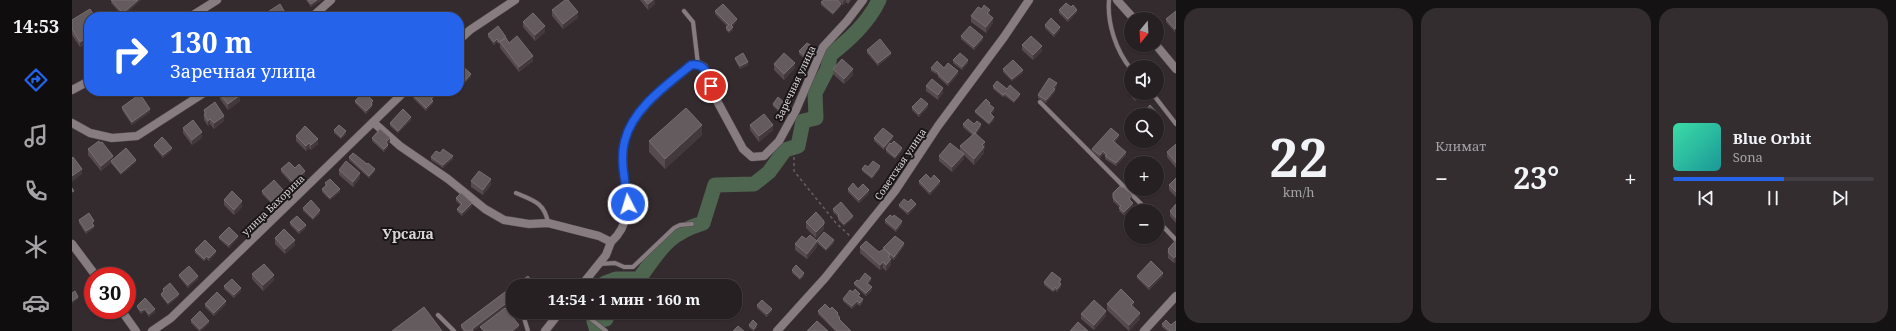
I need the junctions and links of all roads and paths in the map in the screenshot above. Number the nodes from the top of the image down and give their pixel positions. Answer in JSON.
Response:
{"nodes":[{"id":1,"x":217,"y":0,"type":"edge"},
{"id":2,"x":331,"y":0,"type":"edge"},
{"id":3,"x":515,"y":0,"type":"edge"},
{"id":4,"x":863,"y":0,"type":"edge"},
{"id":5,"x":1029,"y":0,"type":"edge"},
{"id":6,"x":1109,"y":0,"type":"edge"},
{"id":7,"x":1117,"y":0,"type":"edge"},
{"id":8,"x":684,"y":11,"type":"dead end"},
{"id":9,"x":198,"y":12,"type":"edge"},
{"id":10,"x":318,"y":12,"type":"edge"},
{"id":11,"x":1128,"y":12,"type":"edge"},
{"id":12,"x":464,"y":35,"type":"edge"},
{"id":13,"x":1162,"y":52,"type":"edge"},
{"id":14,"x":1124,"y":61,"type":"edge"},
{"id":15,"x":698,"y":64,"type":"junction"},
{"id":16,"x":1176,"y":69,"type":"edge"},
{"id":17,"x":84,"y":83,"type":"edge"},
{"id":18,"x":72,"y":90,"type":"edge"},
{"id":19,"x":199,"y":96,"type":"edge"},
{"id":20,"x":400,"y":96,"type":"edge"},
{"id":21,"x":1157,"y":100,"type":"edge"},
{"id":22,"x":1040,"y":102,"type":"dead end"},
{"id":23,"x":374,"y":122,"type":"junction"},
{"id":24,"x":72,"y":123,"type":"edge"},
{"id":25,"x":1176,"y":124,"type":"edge"},
{"id":26,"x":794,"y":151,"type":"dead end"},
{"id":27,"x":516,"y":194,"type":"dead end"},
{"id":28,"x":1141,"y":204,"type":"edge"},
{"id":29,"x":548,"y":223,"type":"junction"},
{"id":30,"x":692,"y":224,"type":"dead end"},
{"id":31,"x":1164,"y":227,"type":"edge"},
{"id":32,"x":1176,"y":240,"type":"edge"},
{"id":33,"x":612,"y":242,"type":"junction"},
{"id":34,"x":855,"y":242,"type":"junction"},
{"id":35,"x":72,"y":244,"type":"edge"},
{"id":36,"x":599,"y":264,"type":"junction"},
{"id":37,"x":89,"y":267,"type":"edge"},
{"id":38,"x":587,"y":279,"type":"edge"},
{"id":39,"x":1176,"y":296,"type":"edge"},
{"id":40,"x":438,"y":315,"type":"dead end"},
{"id":41,"x":127,"y":319,"type":"edge"},
{"id":42,"x":524,"y":319,"type":"edge"},
{"id":43,"x":554,"y":319,"type":"edge"},
{"id":44,"x":591,"y":319,"type":"edge"},
{"id":45,"x":136,"y":331,"type":"edge"},
{"id":46,"x":152,"y":331,"type":"edge"},
{"id":47,"x":454,"y":331,"type":"edge"},
{"id":48,"x":528,"y":331,"type":"edge"},
{"id":49,"x":545,"y":331,"type":"edge"},
{"id":50,"x":606,"y":331,"type":"edge"},
{"id":51,"x":777,"y":331,"type":"edge"},
{"id":52,"x":1144,"y":331,"type":"edge"}],
"edges":[{"from":1,"to":9,"type":"street"},
{"from":2,"to":10,"type":"street"},
{"from":3,"to":12,"type":"street"},
{"from":4,"to":15,"type":"street","name":"Заречная улица"},
{"from":5,"to":34,"type":"street","name":"Советская улица"},
{"from":6,"to":14,"type":"lane"},
{"from":7,"to":11,"type":"street"},
{"from":8,"to":15,"type":"lane"},
{"from":13,"to":16,"type":"street"},
{"from":15,"to":33,"type":"street"},
{"from":17,"to":18,"type":"street"},
{"from":19,"to":24,"type":"street"},
{"from":20,"to":23,"type":"street","name":"улица Бахорина"},
{"from":21,"to":25,"type":"lane"},
{"from":22,"to":28,"type":"lane"},
{"from":23,"to":29,"type":"street"},
{"from":23,"to":46,"type":"street","name":"улица Бахорина"},
{"from":26,"to":34,"type":"path"},
{"from":27,"to":29,"type":"lane"},
{"from":29,"to":33,"type":"street"},
{"from":30,"to":36,"type":"lane"},
{"from":31,"to":32,"type":"lane"},
{"from":33,"to":36,"type":"street"},
{"from":34,"to":51,"type":"street","name":"Советская улица"},
{"from":35,"to":37,"type":"street"},
{"from":36,"to":38,"type":"street"},
{"from":39,"to":52,"type":"street"},
{"from":40,"to":47,"type":"lane"},
{"from":41,"to":45,"type":"street"},
{"from":42,"to":48,"type":"lane"},
{"from":43,"to":49,"type":"street"},
{"from":44,"to":50,"type":"lane"}]}
